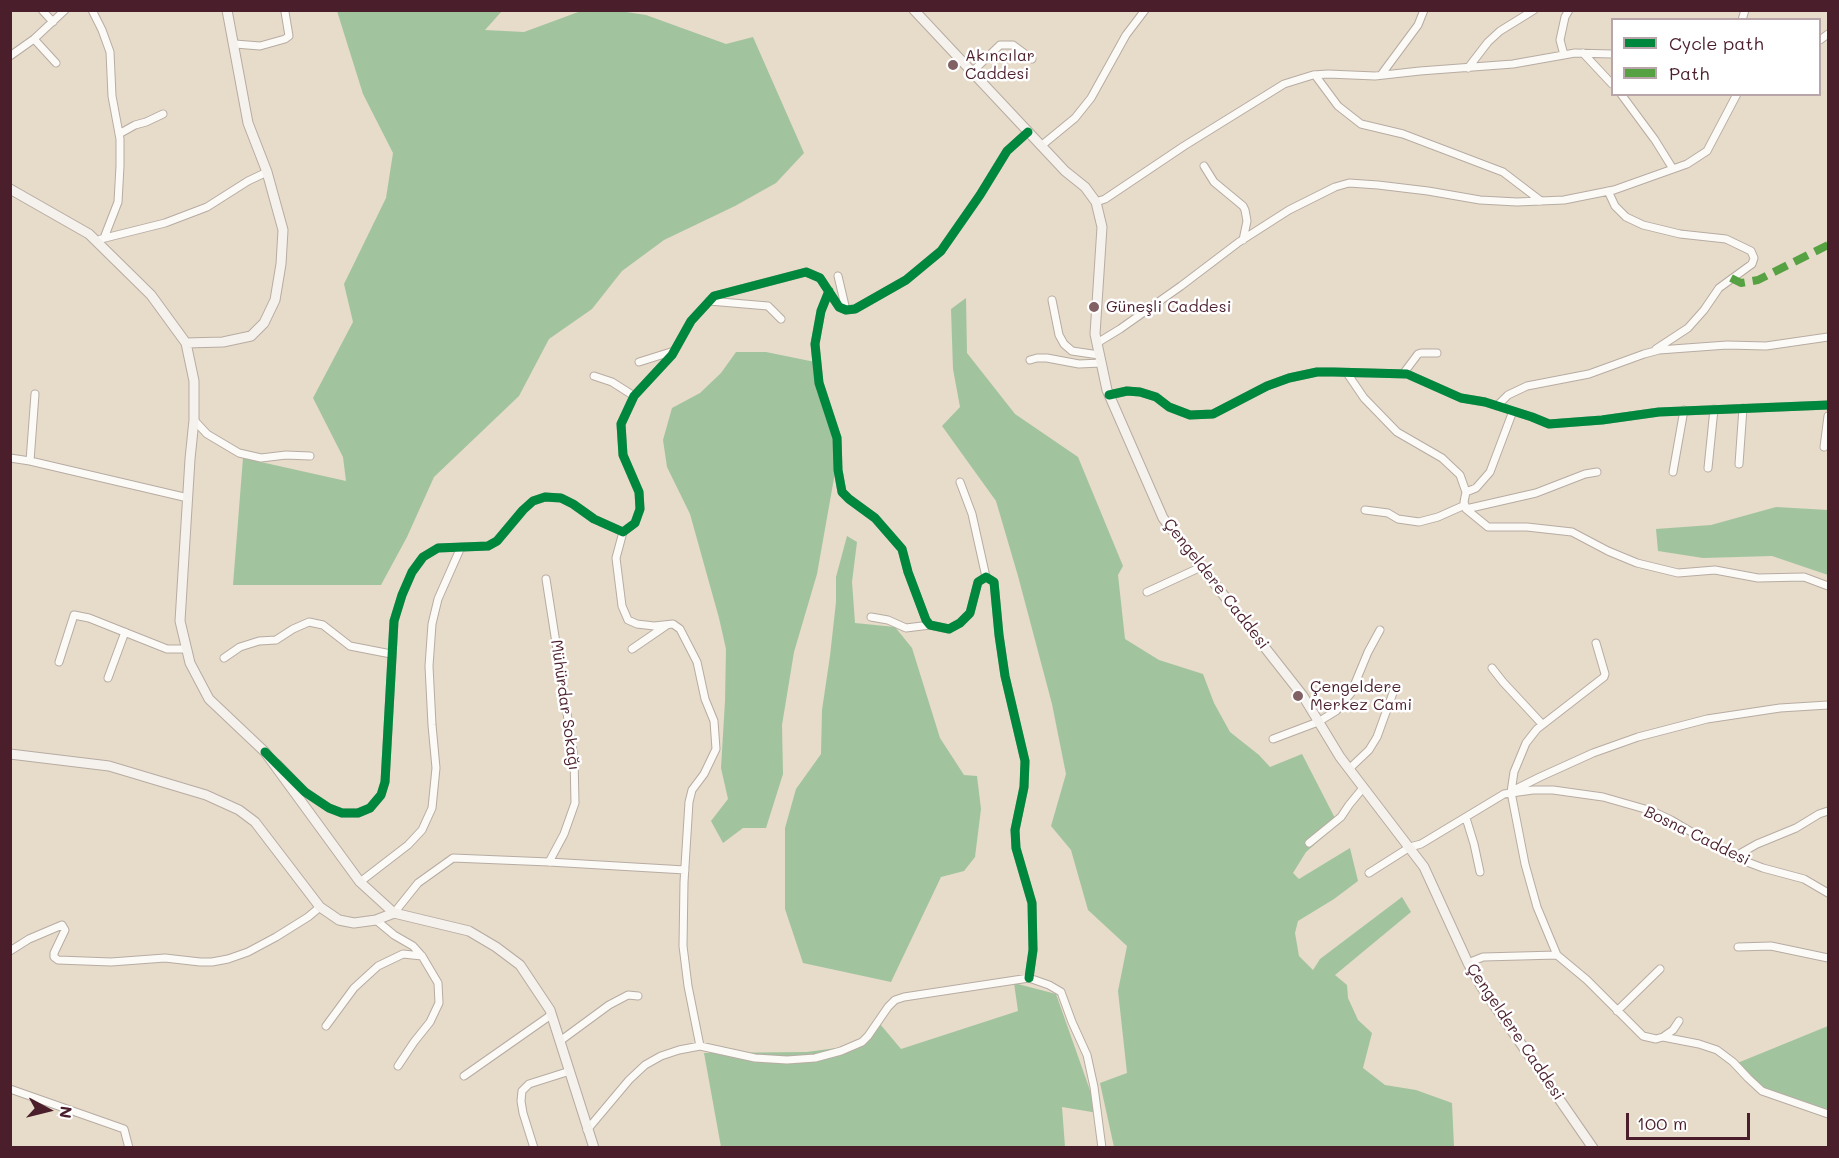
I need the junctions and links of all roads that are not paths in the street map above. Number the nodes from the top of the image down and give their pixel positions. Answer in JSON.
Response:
{"nodes":[{"id":1,"x":42,"y":10,"type":"edge"},
{"id":2,"x":65,"y":10,"type":"edge"},
{"id":3,"x":92,"y":10,"type":"edge"},
{"id":4,"x":228,"y":10,"type":"edge"},
{"id":5,"x":914,"y":10,"type":"edge"},
{"id":6,"x":1145,"y":10,"type":"edge"},
{"id":7,"x":1424,"y":10,"type":"edge"},
{"id":8,"x":1534,"y":10,"type":"edge"},
{"id":9,"x":1569,"y":10,"type":"edge"},
{"id":10,"x":285,"y":12,"type":"dead end"},
{"id":11,"x":53,"y":22,"type":"junction"},
{"id":12,"x":34,"y":39,"type":"junction"},
{"id":13,"x":235,"y":44,"type":"junction"},
{"id":14,"x":1583,"y":53,"type":"junction"},
{"id":15,"x":1611,"y":54,"type":"edge"},
{"id":16,"x":1564,"y":55,"type":"junction"},
{"id":17,"x":10,"y":56,"type":"edge"},
{"id":18,"x":1032,"y":59,"type":"dead end"},
{"id":19,"x":56,"y":63,"type":"dead end"},
{"id":20,"x":1468,"y":68,"type":"junction"},
{"id":21,"x":972,"y":72,"type":"junction"},
{"id":22,"x":1315,"y":75,"type":"junction"},
{"id":23,"x":1381,"y":75,"type":"junction"},
{"id":24,"x":1611,"y":83,"type":"edge"},
{"id":25,"x":1622,"y":96,"type":"edge"},
{"id":26,"x":1736,"y":96,"type":"edge"},
{"id":27,"x":163,"y":114,"type":"dead end"},
{"id":28,"x":1028,"y":132,"type":"junction"},
{"id":29,"x":119,"y":134,"type":"junction"},
{"id":30,"x":1041,"y":146,"type":"junction"},
{"id":31,"x":1204,"y":166,"type":"dead end"},
{"id":32,"x":1673,"y":169,"type":"junction"},
{"id":33,"x":267,"y":172,"type":"junction"},
{"id":34,"x":10,"y":189,"type":"edge"},
{"id":35,"x":1608,"y":191,"type":"junction"},
{"id":36,"x":1541,"y":201,"type":"junction"},
{"id":37,"x":1096,"y":202,"type":"junction"},
{"id":38,"x":100,"y":239,"type":"junction"},
{"id":39,"x":1243,"y":240,"type":"junction"},
{"id":40,"x":838,"y":276,"type":"dead end"},
{"id":41,"x":829,"y":291,"type":"junction"},
{"id":42,"x":1052,"y":300,"type":"dead end"},
{"id":43,"x":709,"y":301,"type":"junction"},
{"id":44,"x":846,"y":310,"type":"junction"},
{"id":45,"x":781,"y":319,"type":"dead end"},
{"id":46,"x":1828,"y":338,"type":"edge"},
{"id":47,"x":186,"y":343,"type":"junction"},
{"id":48,"x":1097,"y":343,"type":"junction"},
{"id":49,"x":674,"y":351,"type":"junction"},
{"id":50,"x":1653,"y":351,"type":"junction"},
{"id":51,"x":1437,"y":353,"type":"dead end"},
{"id":52,"x":1100,"y":359,"type":"junction"},
{"id":53,"x":1030,"y":360,"type":"dead end"},
{"id":54,"x":639,"y":362,"type":"dead end"},
{"id":55,"x":1347,"y":373,"type":"junction"},
{"id":56,"x":1403,"y":374,"type":"junction"},
{"id":57,"x":594,"y":376,"type":"dead end"},
{"id":58,"x":35,"y":394,"type":"dead end"},
{"id":59,"x":1109,"y":395,"type":"junction"},
{"id":60,"x":634,"y":396,"type":"junction"},
{"id":61,"x":1828,"y":405,"type":"edge"},
{"id":62,"x":1497,"y":406,"type":"junction"},
{"id":63,"x":1743,"y":408,"type":"junction"},
{"id":64,"x":1714,"y":409,"type":"junction"},
{"id":65,"x":1684,"y":410,"type":"junction"},
{"id":66,"x":1513,"y":411,"type":"junction"},
{"id":67,"x":1828,"y":416,"type":"edge"},
{"id":68,"x":194,"y":420,"type":"junction"},
{"id":69,"x":1824,"y":447,"type":"dead end"},
{"id":70,"x":310,"y":456,"type":"dead end"},
{"id":71,"x":10,"y":458,"type":"edge"},
{"id":72,"x":30,"y":461,"type":"junction"},
{"id":73,"x":1739,"y":464,"type":"dead end"},
{"id":74,"x":1708,"y":468,"type":"dead end"},
{"id":75,"x":1597,"y":472,"type":"dead end"},
{"id":76,"x":1673,"y":472,"type":"dead end"},
{"id":77,"x":960,"y":482,"type":"dead end"},
{"id":78,"x":1466,"y":492,"type":"junction"},
{"id":79,"x":188,"y":498,"type":"junction"},
{"id":80,"x":1465,"y":507,"type":"junction"},
{"id":81,"x":1365,"y":510,"type":"dead end"},
{"id":82,"x":623,"y":532,"type":"junction"},
{"id":83,"x":461,"y":547,"type":"junction"},
{"id":84,"x":1201,"y":567,"type":"junction"},
{"id":85,"x":986,"y":577,"type":"junction"},
{"id":86,"x":546,"y":579,"type":"dead end"},
{"id":87,"x":1828,"y":586,"type":"edge"},
{"id":88,"x":1147,"y":592,"type":"dead end"},
{"id":89,"x":871,"y":617,"type":"dead end"},
{"id":90,"x":667,"y":625,"type":"junction"},
{"id":91,"x":930,"y":625,"type":"junction"},
{"id":92,"x":1380,"y":630,"type":"dead end"},
{"id":93,"x":125,"y":632,"type":"junction"},
{"id":94,"x":1596,"y":643,"type":"dead end"},
{"id":95,"x":632,"y":649,"type":"dead end"},
{"id":96,"x":187,"y":650,"type":"junction"},
{"id":97,"x":391,"y":654,"type":"junction"},
{"id":98,"x":224,"y":658,"type":"dead end"},
{"id":99,"x":58,"y":662,"type":"dead end"},
{"id":100,"x":1492,"y":668,"type":"dead end"},
{"id":101,"x":108,"y":678,"type":"dead end"},
{"id":102,"x":1394,"y":690,"type":"dead end"},
{"id":103,"x":1828,"y":705,"type":"edge"},
{"id":104,"x":1318,"y":722,"type":"junction"},
{"id":105,"x":1542,"y":724,"type":"junction"},
{"id":106,"x":1273,"y":739,"type":"dead end"},
{"id":107,"x":265,"y":752,"type":"junction"},
{"id":108,"x":10,"y":754,"type":"edge"},
{"id":109,"x":1349,"y":769,"type":"junction"},
{"id":110,"x":1363,"y":788,"type":"junction"},
{"id":111,"x":1511,"y":792,"type":"junction"},
{"id":112,"x":1828,"y":811,"type":"edge"},
{"id":113,"x":1466,"y":818,"type":"junction"},
{"id":114,"x":1309,"y":843,"type":"dead end"},
{"id":115,"x":1410,"y":847,"type":"junction"},
{"id":116,"x":1734,"y":857,"type":"junction"},
{"id":117,"x":549,"y":862,"type":"junction"},
{"id":118,"x":685,"y":870,"type":"junction"},
{"id":119,"x":1480,"y":872,"type":"dead end"},
{"id":120,"x":1369,"y":873,"type":"dead end"},
{"id":121,"x":360,"y":882,"type":"junction"},
{"id":122,"x":1828,"y":893,"type":"edge"},
{"id":123,"x":320,"y":907,"type":"junction"},
{"id":124,"x":394,"y":913,"type":"junction"},
{"id":125,"x":376,"y":920,"type":"junction"},
{"id":126,"x":1738,"y":947,"type":"dead end"},
{"id":127,"x":10,"y":951,"type":"edge"},
{"id":128,"x":1557,"y":955,"type":"junction"},
{"id":129,"x":422,"y":956,"type":"junction"},
{"id":130,"x":1828,"y":958,"type":"edge"},
{"id":131,"x":1468,"y":963,"type":"junction"},
{"id":132,"x":1660,"y":969,"type":"dead end"},
{"id":133,"x":1029,"y":978,"type":"junction"},
{"id":134,"x":639,"y":996,"type":"dead end"},
{"id":135,"x":1617,"y":1011,"type":"junction"},
{"id":136,"x":552,"y":1015,"type":"junction"},
{"id":137,"x":1679,"y":1021,"type":"dead end"},
{"id":138,"x":326,"y":1026,"type":"dead end"},
{"id":139,"x":1663,"y":1037,"type":"junction"},
{"id":140,"x":560,"y":1041,"type":"junction"},
{"id":141,"x":700,"y":1046,"type":"junction"},
{"id":142,"x":398,"y":1066,"type":"dead end"},
{"id":143,"x":570,"y":1071,"type":"junction"},
{"id":144,"x":464,"y":1076,"type":"dead end"},
{"id":145,"x":10,"y":1089,"type":"edge"},
{"id":146,"x":1828,"y":1114,"type":"edge"},
{"id":147,"x":587,"y":1130,"type":"junction"},
{"id":148,"x":129,"y":1148,"type":"edge"},
{"id":149,"x":534,"y":1148,"type":"edge"},
{"id":150,"x":594,"y":1148,"type":"edge"},
{"id":151,"x":1102,"y":1148,"type":"edge"},
{"id":152,"x":1593,"y":1148,"type":"edge"}],
"edges":[{"from":1,"to":11,"type":"street"},
{"from":2,"to":11,"type":"street"},
{"from":3,"to":29,"type":"street"},
{"from":4,"to":13,"type":"street"},
{"from":5,"to":21,"type":"street"},
{"from":6,"to":30,"type":"street"},
{"from":7,"to":23,"type":"street"},
{"from":8,"to":20,"type":"street"},
{"from":9,"to":16,"type":"street"},
{"from":10,"to":13,"type":"street"},
{"from":11,"to":12,"type":"street"},
{"from":12,"to":17,"type":"street"},
{"from":12,"to":19,"type":"street"},
{"from":13,"to":33,"type":"street"},
{"from":14,"to":15,"type":"street"},
{"from":14,"to":16,"type":"street"},
{"from":14,"to":24,"type":"street"},
{"from":16,"to":20,"type":"street"},
{"from":18,"to":21,"type":"street"},
{"from":20,"to":23,"type":"street"},
{"from":21,"to":28,"type":"street"},
{"from":22,"to":23,"type":"street"},
{"from":22,"to":36,"type":"street"},
{"from":22,"to":37,"type":"street"},
{"from":25,"to":32,"type":"street"},
{"from":26,"to":32,"type":"street"},
{"from":27,"to":29,"type":"street"},
{"from":28,"to":30,"type":"street"},
{"from":28,"to":44,"type":"street"},
{"from":29,"to":38,"type":"street"},
{"from":30,"to":37,"type":"street"},
{"from":31,"to":39,"type":"street"},
{"from":32,"to":35,"type":"street"},
{"from":33,"to":38,"type":"street"},
{"from":33,"to":47,"type":"street"},
{"from":34,"to":38,"type":"street"},
{"from":35,"to":36,"type":"street"},
{"from":35,"to":50,"type":"street"},
{"from":36,"to":39,"type":"street"},
{"from":37,"to":48,"type":"street","name":"Çengeldere Caddesi"},
{"from":38,"to":47,"type":"street"},
{"from":39,"to":48,"type":"street"},
{"from":40,"to":44,"type":"street"},
{"from":41,"to":43,"type":"street"},
{"from":41,"to":44,"type":"street"},
{"from":41,"to":91,"type":"street"},
{"from":42,"to":52,"type":"street"},
{"from":43,"to":45,"type":"street"},
{"from":43,"to":49,"type":"street"},
{"from":46,"to":50,"type":"street"},
{"from":47,"to":68,"type":"street"},
{"from":48,"to":52,"type":"street","name":"Çengeldere Caddesi"},
{"from":49,"to":54,"type":"street"},
{"from":49,"to":60,"type":"street"},
{"from":50,"to":62,"type":"street"},
{"from":51,"to":56,"type":"street"},
{"from":52,"to":53,"type":"street"},
{"from":52,"to":59,"type":"street","name":"Çengeldere Caddesi"},
{"from":55,"to":56,"type":"street"},
{"from":55,"to":59,"type":"street"},
{"from":55,"to":78,"type":"street"},
{"from":56,"to":62,"type":"street"},
{"from":57,"to":60,"type":"street"},
{"from":58,"to":72,"type":"street"},
{"from":59,"to":84,"type":"street","name":"Çengeldere Caddesi"},
{"from":60,"to":82,"type":"street"},
{"from":61,"to":63,"type":"street"},
{"from":62,"to":66,"type":"street"},
{"from":63,"to":64,"type":"street"},
{"from":63,"to":73,"type":"street"},
{"from":64,"to":65,"type":"street"},
{"from":64,"to":74,"type":"street"},
{"from":65,"to":66,"type":"street"},
{"from":65,"to":76,"type":"street"},
{"from":66,"to":78,"type":"street"},
{"from":67,"to":69,"type":"street"},
{"from":68,"to":70,"type":"street"},
{"from":68,"to":79,"type":"street"},
{"from":71,"to":72,"type":"street"},
{"from":72,"to":79,"type":"street"},
{"from":75,"to":80,"type":"street"},
{"from":77,"to":85,"type":"street"},
{"from":78,"to":80,"type":"street"},
{"from":79,"to":96,"type":"street"},
{"from":80,"to":81,"type":"street"},
{"from":80,"to":87,"type":"street"},
{"from":82,"to":83,"type":"street"},
{"from":82,"to":90,"type":"street"},
{"from":83,"to":97,"type":"street"},
{"from":83,"to":121,"type":"street"},
{"from":84,"to":88,"type":"street"},
{"from":84,"to":104,"type":"street","name":"Çengeldere Caddesi"},
{"from":85,"to":91,"type":"street"},
{"from":85,"to":133,"type":"street"},
{"from":86,"to":117,"type":"street","name":"Mühürdar Sokağı"},
{"from":89,"to":91,"type":"street"},
{"from":90,"to":95,"type":"street"},
{"from":90,"to":118,"type":"street"},
{"from":92,"to":104,"type":"street"},
{"from":93,"to":96,"type":"street"},
{"from":93,"to":99,"type":"street"},
{"from":93,"to":101,"type":"street"},
{"from":94,"to":105,"type":"street"},
{"from":96,"to":107,"type":"street"},
{"from":97,"to":98,"type":"street"},
{"from":97,"to":107,"type":"street"},
{"from":100,"to":105,"type":"street"},
{"from":102,"to":109,"type":"street"},
{"from":103,"to":111,"type":"street"},
{"from":104,"to":106,"type":"street"},
{"from":104,"to":109,"type":"street","name":"Çengeldere Caddesi"},
{"from":105,"to":111,"type":"street"},
{"from":107,"to":121,"type":"street"},
{"from":108,"to":123,"type":"street"},
{"from":109,"to":110,"type":"street","name":"Çengeldere Caddesi"},
{"from":110,"to":114,"type":"street"},
{"from":110,"to":115,"type":"street","name":"Çengeldere Caddesi"},
{"from":111,"to":113,"type":"street","name":"Bosna Caddesi"},
{"from":111,"to":116,"type":"street","name":"Bosna Caddesi"},
{"from":111,"to":128,"type":"street"},
{"from":112,"to":116,"type":"street"},
{"from":113,"to":115,"type":"street","name":"Bosna Caddesi"},
{"from":113,"to":119,"type":"street"},
{"from":115,"to":120,"type":"street","name":"Bosna Caddesi"},
{"from":115,"to":131,"type":"street","name":"Çengeldere Caddesi"},
{"from":116,"to":122,"type":"street","name":"Bosna Caddesi"},
{"from":117,"to":118,"type":"street"},
{"from":117,"to":124,"type":"street"},
{"from":118,"to":141,"type":"street"},
{"from":121,"to":124,"type":"street"},
{"from":123,"to":125,"type":"street"},
{"from":123,"to":127,"type":"street"},
{"from":124,"to":125,"type":"street"},
{"from":124,"to":136,"type":"street"},
{"from":125,"to":129,"type":"street"},
{"from":126,"to":130,"type":"street"},
{"from":128,"to":131,"type":"street"},
{"from":128,"to":135,"type":"street"},
{"from":129,"to":138,"type":"street"},
{"from":129,"to":142,"type":"street"},
{"from":131,"to":152,"type":"street","name":"Çengeldere Caddesi"},
{"from":132,"to":135,"type":"street"},
{"from":133,"to":141,"type":"street"},
{"from":133,"to":151,"type":"street"},
{"from":134,"to":140,"type":"street"},
{"from":135,"to":139,"type":"street"},
{"from":136,"to":140,"type":"street"},
{"from":136,"to":144,"type":"street"},
{"from":137,"to":139,"type":"street"},
{"from":139,"to":146,"type":"street"},
{"from":140,"to":143,"type":"street"},
{"from":141,"to":147,"type":"street"},
{"from":143,"to":147,"type":"street"},
{"from":143,"to":149,"type":"street"},
{"from":145,"to":148,"type":"street"},
{"from":147,"to":150,"type":"street"}]}
